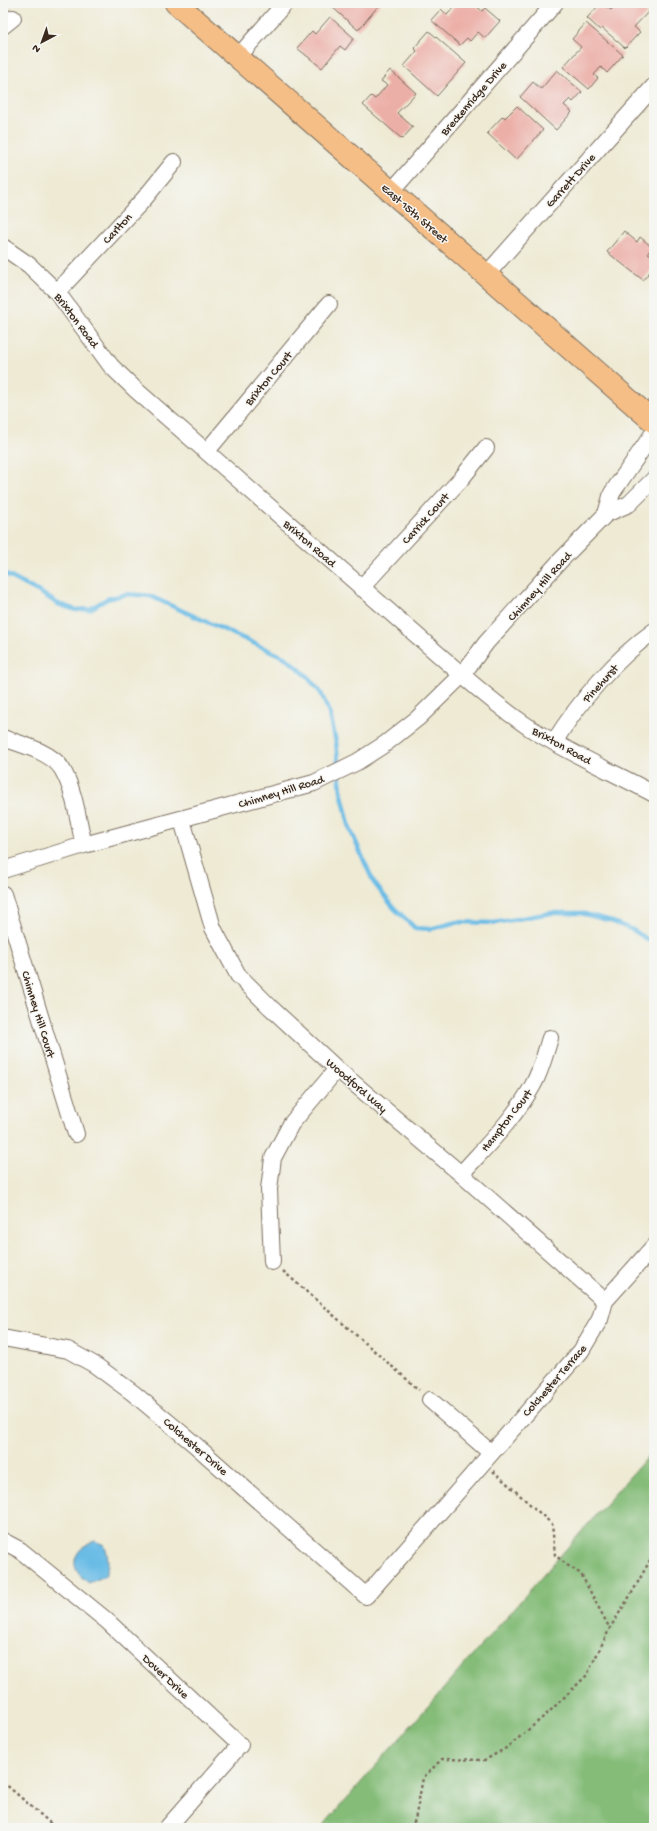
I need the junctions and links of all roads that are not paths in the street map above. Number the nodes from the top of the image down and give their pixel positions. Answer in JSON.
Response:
{"nodes":[{"id":1,"x":176,"y":3,"type":"edge"},
{"id":2,"x":285,"y":3,"type":"edge"},
{"id":3,"x":554,"y":3,"type":"edge"},
{"id":4,"x":238,"y":57,"type":"junction"},
{"id":5,"x":654,"y":86,"type":"edge"},
{"id":6,"x":174,"y":162,"type":"dead end"},
{"id":7,"x":391,"y":192,"type":"junction"},
{"id":8,"x":3,"y":247,"type":"edge"},
{"id":9,"x":486,"y":275,"type":"junction"},
{"id":10,"x":57,"y":292,"type":"junction"},
{"id":11,"x":329,"y":304,"type":"dead end"},
{"id":12,"x":654,"y":422,"type":"edge"},
{"id":13,"x":654,"y":432,"type":"edge"},
{"id":14,"x":486,"y":448,"type":"dead end"},
{"id":15,"x":207,"y":451,"type":"junction"},
{"id":16,"x":654,"y":479,"type":"edge"},
{"id":17,"x":606,"y":514,"type":"junction"},
{"id":18,"x":361,"y":588,"type":"junction"},
{"id":19,"x":654,"y":631,"type":"edge"},
{"id":20,"x":462,"y":675,"type":"junction"},
{"id":21,"x":3,"y":738,"type":"edge"},
{"id":22,"x":554,"y":742,"type":"junction"},
{"id":23,"x":654,"y":794,"type":"edge"},
{"id":24,"x":182,"y":820,"type":"junction"},
{"id":25,"x":84,"y":845,"type":"junction"},
{"id":26,"x":3,"y":870,"type":"edge"},
{"id":27,"x":3,"y":894,"type":"edge"},
{"id":28,"x":550,"y":1038,"type":"dead end"},
{"id":29,"x":338,"y":1069,"type":"junction"},
{"id":30,"x":76,"y":1134,"type":"dead end"},
{"id":31,"x":462,"y":1174,"type":"junction"},
{"id":32,"x":654,"y":1246,"type":"edge"},
{"id":33,"x":272,"y":1262,"type":"road end"},
{"id":34,"x":605,"y":1301,"type":"junction"},
{"id":35,"x":3,"y":1338,"type":"edge"},
{"id":36,"x":430,"y":1400,"type":"road end"},
{"id":37,"x":486,"y":1457,"type":"junction"},
{"id":38,"x":3,"y":1541,"type":"edge"},
{"id":39,"x":366,"y":1596,"type":"joint"},
{"id":40,"x":167,"y":1828,"type":"edge"}],
"edges":[{"from":1,"to":4,"type":"main road","name":"East 15th Street"},
{"from":2,"to":4,"type":"street"},
{"from":3,"to":7,"type":"street","name":"Breckenridge Drive"},
{"from":4,"to":7,"type":"main road","name":"East 15th Street"},
{"from":5,"to":9,"type":"street","name":"Garrett Drive"},
{"from":6,"to":10,"type":"street","name":"Carlton"},
{"from":7,"to":9,"type":"main road","name":"East 15th Street"},
{"from":8,"to":10,"type":"street","name":"Brixton Road"},
{"from":9,"to":12,"type":"main road","name":"East 15th Street"},
{"from":10,"to":15,"type":"street","name":"Brixton Road"},
{"from":11,"to":15,"type":"street","name":"Brixton Court"},
{"from":13,"to":17,"type":"street"},
{"from":14,"to":18,"type":"street","name":"Carrick Court"},
{"from":15,"to":18,"type":"street","name":"Brixton Road"},
{"from":16,"to":17,"type":"street"},
{"from":17,"to":20,"type":"street","name":"Chimney Hill Road"},
{"from":18,"to":20,"type":"street","name":"Brixton Road"},
{"from":19,"to":22,"type":"street","name":"Pinehurst"},
{"from":20,"to":22,"type":"street","name":"Brixton Road"},
{"from":20,"to":24,"type":"street","name":"Chimney Hill Road"},
{"from":21,"to":25,"type":"street"},
{"from":22,"to":23,"type":"street","name":"Brixton Road"},
{"from":24,"to":25,"type":"street","name":"Chimney Hill Road"},
{"from":24,"to":29,"type":"street","name":"Woodford Way"},
{"from":25,"to":26,"type":"street","name":"Chimney Hill Road"},
{"from":27,"to":30,"type":"street","name":"Chimney Hill Court"},
{"from":28,"to":31,"type":"street","name":"Hampton Court"},
{"from":29,"to":31,"type":"street","name":"Woodford Way"},
{"from":29,"to":33,"type":"street"},
{"from":31,"to":34,"type":"street","name":"Woodford Way"},
{"from":32,"to":34,"type":"street","name":"Colchester Terrace"},
{"from":34,"to":37,"type":"street","name":"Colchester Terrace"},
{"from":35,"to":39,"type":"street","name":"Colchester Drive"},
{"from":36,"to":37,"type":"street"},
{"from":37,"to":39,"type":"street","name":"Colchester Terrace"},
{"from":38,"to":40,"type":"street","name":"Dover Drive"}]}
